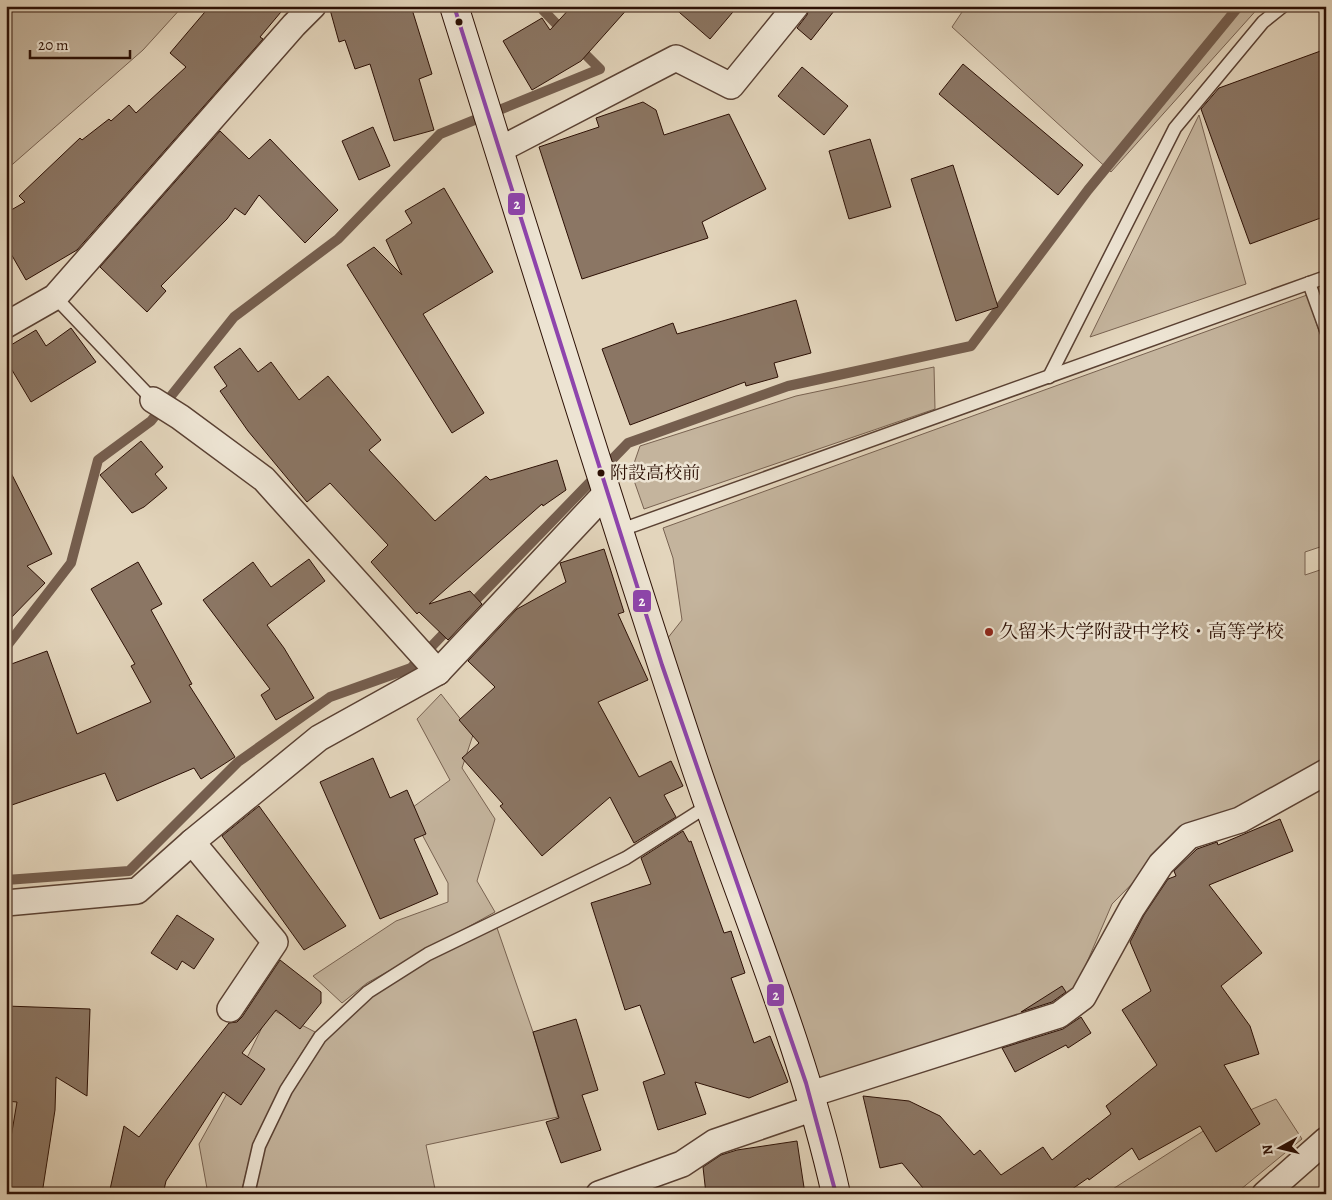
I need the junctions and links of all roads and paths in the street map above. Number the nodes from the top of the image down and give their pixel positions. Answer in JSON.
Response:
{"nodes":[{"id":1,"x":313,"y":6,"type":"edge"},
{"id":2,"x":454,"y":6,"type":"edge"},
{"id":3,"x":796,"y":6,"type":"edge"},
{"id":4,"x":1283,"y":6,"type":"edge"},
{"id":5,"x":499,"y":150,"type":"junction"},
{"id":6,"x":1326,"y":277,"type":"edge"},
{"id":7,"x":1309,"y":283,"type":"junction"},
{"id":8,"x":55,"y":297,"type":"junction"},
{"id":9,"x":6,"y":325,"type":"edge"},
{"id":10,"x":1326,"y":330,"type":"edge"},
{"id":11,"x":1049,"y":377,"type":"junction"},
{"id":12,"x":153,"y":400,"type":"joint"},
{"id":13,"x":607,"y":492,"type":"junction"},
{"id":14,"x":618,"y":531,"type":"junction"},
{"id":15,"x":438,"y":672,"type":"junction"},
{"id":16,"x":1326,"y":772,"type":"edge"},
{"id":17,"x":709,"y":805,"type":"junction"},
{"id":18,"x":192,"y":842,"type":"junction"},
{"id":19,"x":6,"y":903,"type":"edge"},
{"id":20,"x":230,"y":1009,"type":"dead end"},
{"id":21,"x":812,"y":1101,"type":"junction"},
{"id":22,"x":1326,"y":1140,"type":"edge"},
{"id":23,"x":248,"y":1194,"type":"edge"},
{"id":24,"x":599,"y":1194,"type":"edge"},
{"id":25,"x":836,"y":1194,"type":"edge"},
{"id":26,"x":1265,"y":1194,"type":"edge"}],
"edges":[{"from":1,"to":8,"type":"street"},
{"from":2,"to":5,"type":"main road"},
{"from":3,"to":5,"type":"street"},
{"from":4,"to":11,"type":"lane"},
{"from":5,"to":13,"type":"main road"},
{"from":6,"to":7,"type":"lane"},
{"from":7,"to":10,"type":"lane"},
{"from":7,"to":11,"type":"lane"},
{"from":8,"to":9,"type":"street"},
{"from":8,"to":12,"type":"lane"},
{"from":11,"to":14,"type":"lane"},
{"from":12,"to":15,"type":"street"},
{"from":13,"to":14,"type":"main road"},
{"from":13,"to":15,"type":"street"},
{"from":14,"to":17,"type":"main road"},
{"from":15,"to":18,"type":"street"},
{"from":16,"to":21,"type":"street"},
{"from":17,"to":21,"type":"main road"},
{"from":17,"to":23,"type":"lane"},
{"from":18,"to":19,"type":"street"},
{"from":18,"to":20,"type":"street"},
{"from":21,"to":24,"type":"street"},
{"from":21,"to":25,"type":"main road"},
{"from":22,"to":26,"type":"street"}]}
